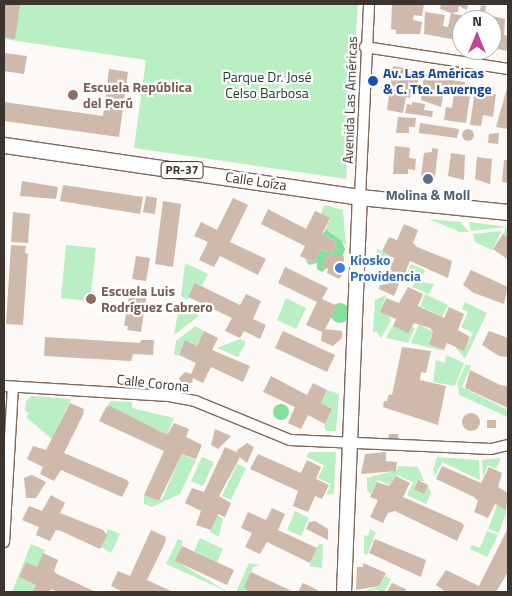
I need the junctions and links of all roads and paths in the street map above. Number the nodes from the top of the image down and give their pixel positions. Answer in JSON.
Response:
{"nodes":[{"id":1,"x":369,"y":4,"type":"edge"},
{"id":2,"x":365,"y":47,"type":"junction"},
{"id":3,"x":508,"y":69,"type":"edge"},
{"id":4,"x":4,"y":145,"type":"edge"},
{"id":5,"x":360,"y":196,"type":"junction"},
{"id":6,"x":508,"y":212,"type":"edge"},
{"id":7,"x":8,"y":386,"type":"edge"},
{"id":8,"x":351,"y":444,"type":"junction"},
{"id":9,"x":508,"y":446,"type":"edge"},
{"id":10,"x":4,"y":542,"type":"edge"},
{"id":11,"x":344,"y":592,"type":"edge"}],
"edges":[{"from":1,"to":2,"type":"street","name":"Avenida Las Américas"},
{"from":2,"to":3,"type":"street"},
{"from":2,"to":5,"type":"street","name":"Avenida Las Américas"},
{"from":4,"to":5,"type":"main road","name":"Calle Loíza","number":"PR-37"},
{"from":5,"to":6,"type":"main road","name":"Calle Loíza","number":"PR-37"},
{"from":5,"to":8,"type":"street"},
{"from":7,"to":8,"type":"street","name":"Calle Corona"},
{"from":7,"to":10,"type":"street"},
{"from":8,"to":9,"type":"street","name":"Calle Corona"},
{"from":8,"to":11,"type":"street"}]}
